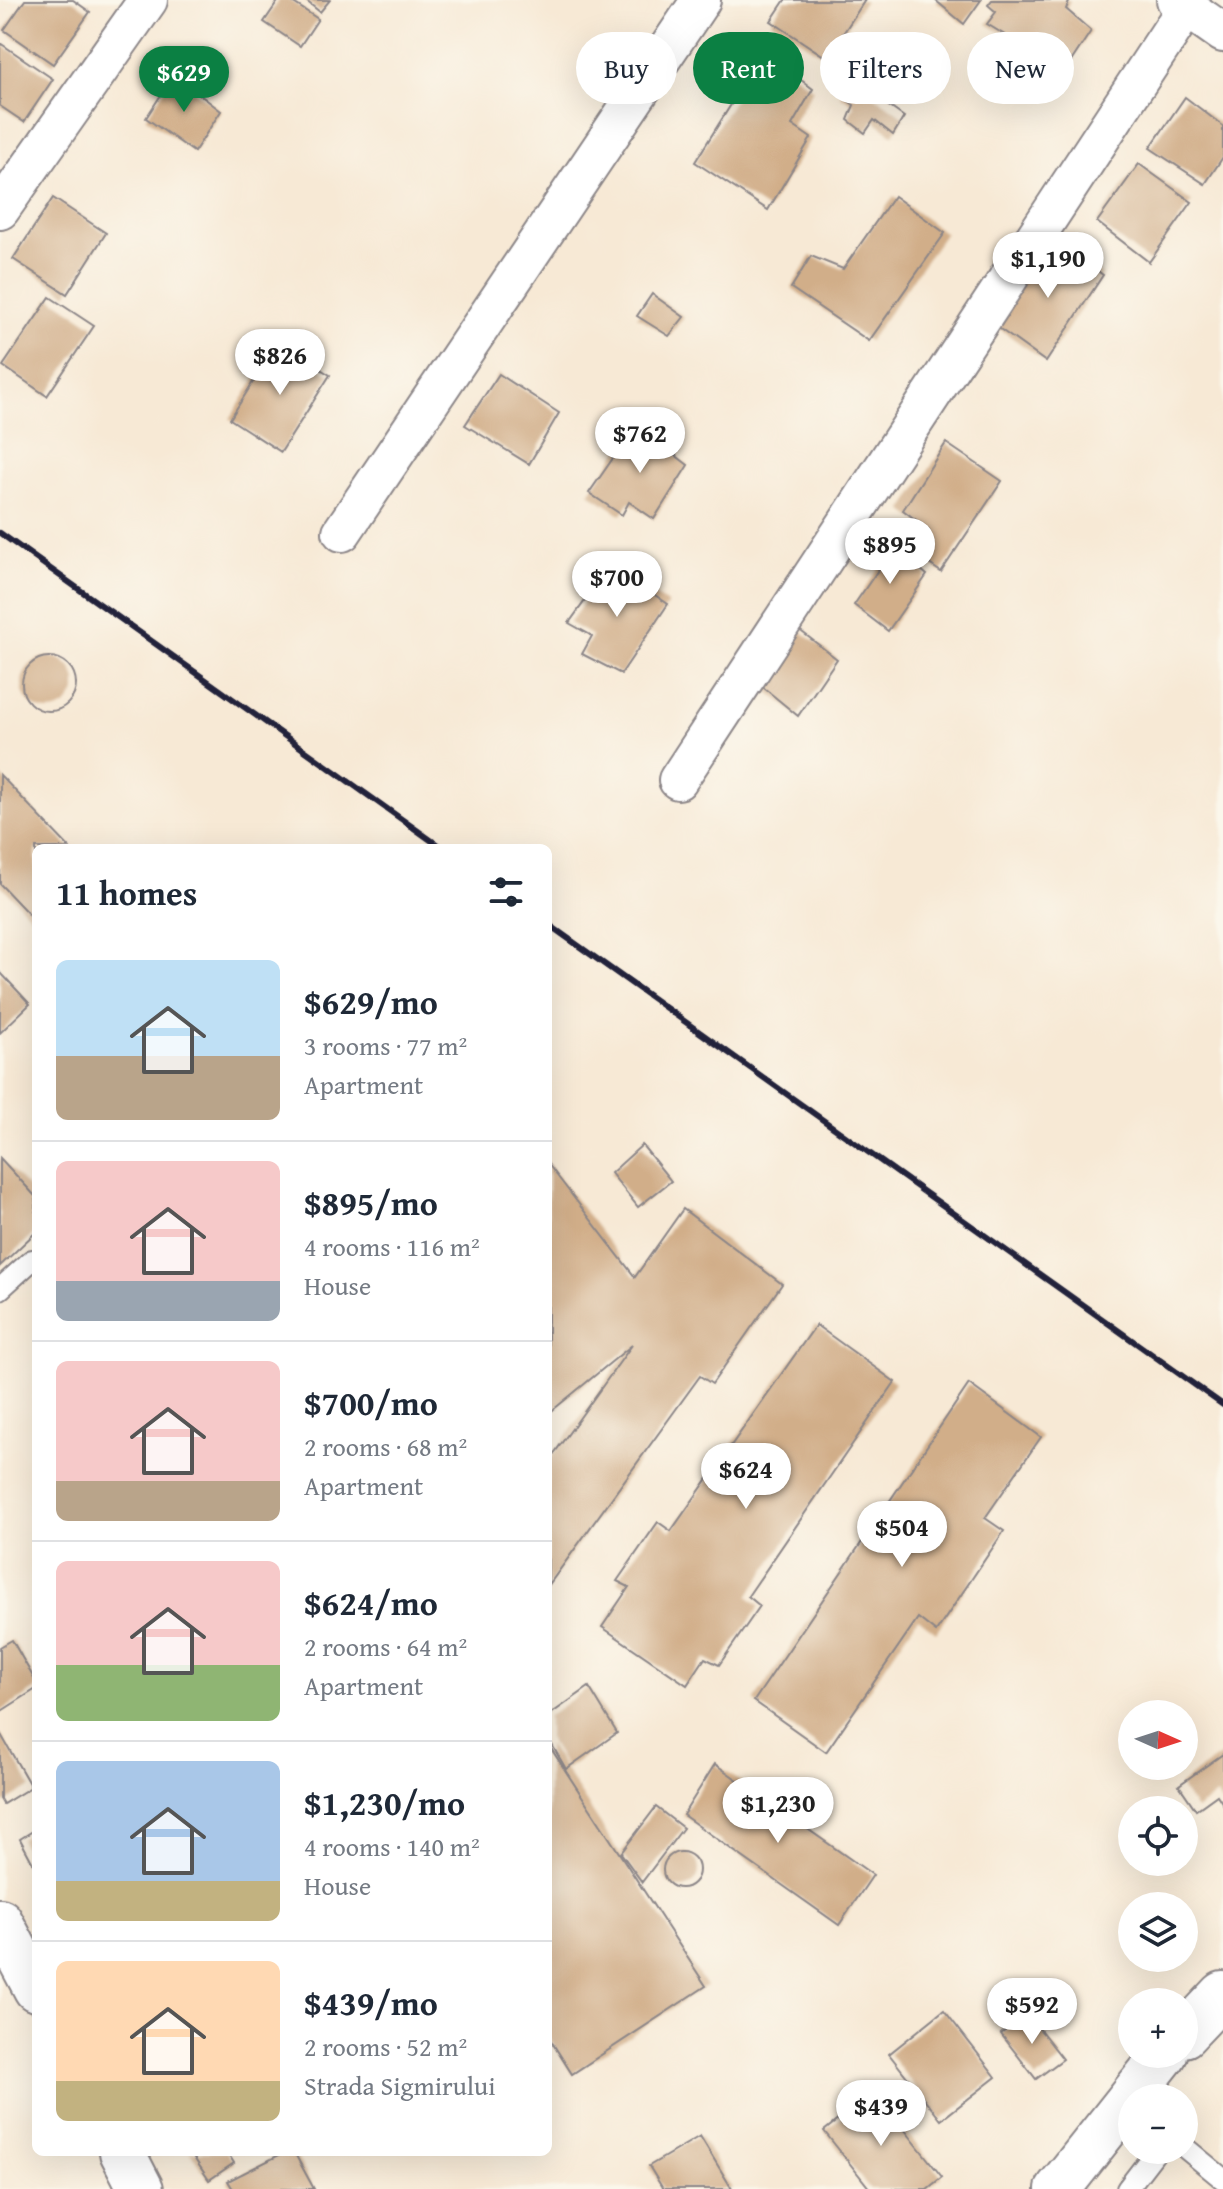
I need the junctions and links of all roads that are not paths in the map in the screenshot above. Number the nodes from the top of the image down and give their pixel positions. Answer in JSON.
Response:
{"nodes":[{"id":1,"x":148,"y":0,"type":"edge"},
{"id":2,"x":701,"y":0,"type":"edge"},
{"id":3,"x":1181,"y":4,"type":"edge"},
{"id":4,"x":1223,"y":33,"type":"edge"},
{"id":5,"x":0,"y":210,"type":"edge"},
{"id":6,"x":342,"y":532,"type":"dead end"},
{"id":7,"x":678,"y":780,"type":"dead end"},
{"id":8,"x":32,"y":1260,"type":"dead end"},
{"id":9,"x":0,"y":1289,"type":"edge"},
{"id":10,"x":17,"y":1936,"type":"edge"},
{"id":11,"x":32,"y":1978,"type":"edge"},
{"id":12,"x":1223,"y":1994,"type":"edge"},
{"id":13,"x":1198,"y":2020,"type":"edge"},
{"id":14,"x":1154,"y":2068,"type":"edge"},
{"id":15,"x":124,"y":2156,"type":"edge"},
{"id":16,"x":1198,"y":2158,"type":"edge"},
{"id":17,"x":1146,"y":2164,"type":"edge"},
{"id":18,"x":1223,"y":2179,"type":"edge"},
{"id":19,"x":141,"y":2189,"type":"edge"},
{"id":20,"x":1058,"y":2189,"type":"edge"},
{"id":21,"x":1127,"y":2189,"type":"edge"}],
"edges":[{"from":1,"to":5,"type":"street"},
{"from":2,"to":6,"type":"street"},
{"from":3,"to":4,"type":"street"},
{"from":3,"to":7,"type":"street"},
{"from":8,"to":9,"type":"lane"},
{"from":10,"to":11,"type":"main road"},
{"from":12,"to":13,"type":"main road"},
{"from":14,"to":20,"type":"main road"},
{"from":15,"to":19,"type":"main road"},
{"from":16,"to":18,"type":"lane"},
{"from":17,"to":21,"type":"lane"}]}
